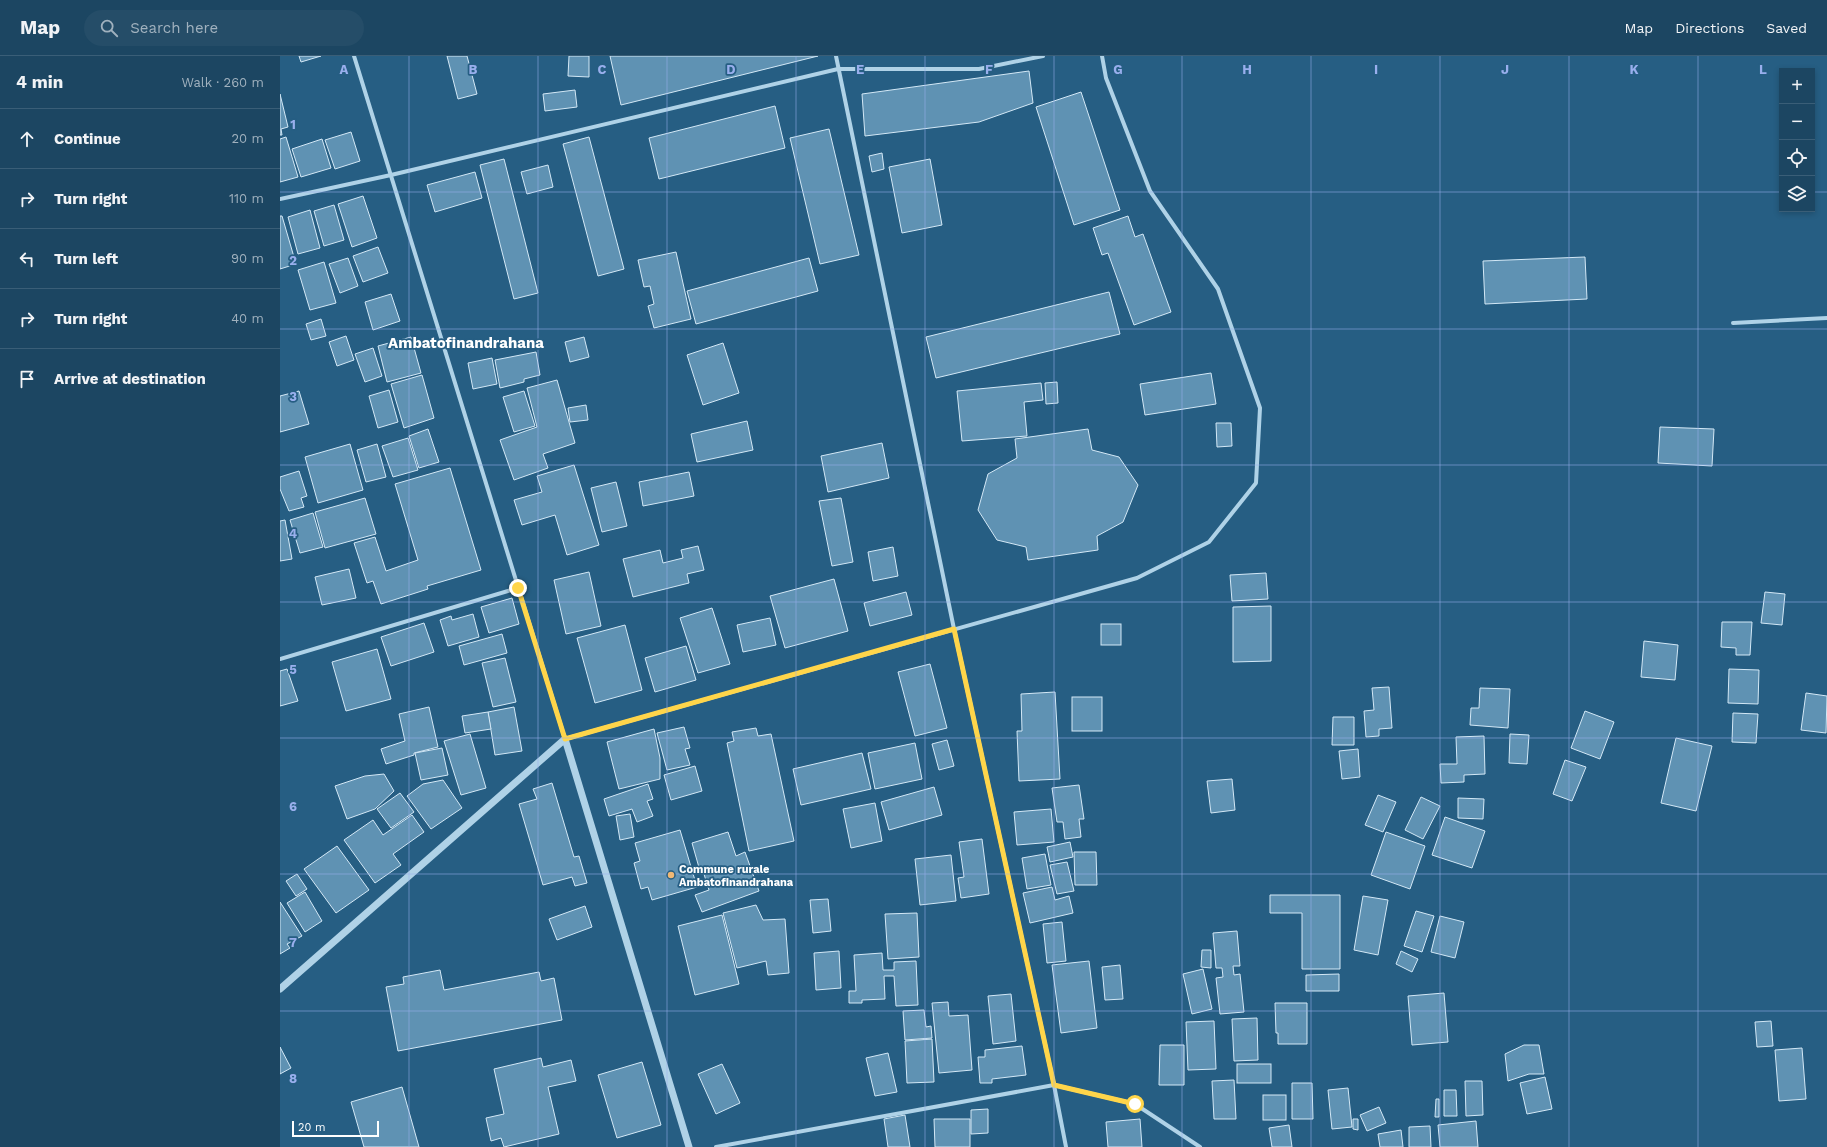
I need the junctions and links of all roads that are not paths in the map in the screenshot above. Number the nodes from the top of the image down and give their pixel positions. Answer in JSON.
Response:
{"nodes":[{"id":1,"x":354,"y":56,"type":"edge"},
{"id":2,"x":836,"y":56,"type":"edge"},
{"id":3,"x":1043,"y":56,"type":"edge"},
{"id":4,"x":1102,"y":56,"type":"edge"},
{"id":5,"x":838,"y":69,"type":"junction"},
{"id":6,"x":392,"y":175,"type":"junction"},
{"id":7,"x":280,"y":199,"type":"edge"},
{"id":8,"x":1827,"y":318,"type":"edge"},
{"id":9,"x":1733,"y":323,"type":"dead end"},
{"id":10,"x":518,"y":588,"type":"junction"},
{"id":11,"x":954,"y":629,"type":"junction"},
{"id":12,"x":280,"y":659,"type":"edge"},
{"id":13,"x":565,"y":739,"type":"junction"},
{"id":14,"x":280,"y":989,"type":"edge"},
{"id":15,"x":1054,"y":1085,"type":"junction"},
{"id":16,"x":690,"y":1147,"type":"edge"},
{"id":17,"x":716,"y":1147,"type":"edge"},
{"id":18,"x":1066,"y":1147,"type":"edge"},
{"id":19,"x":1200,"y":1147,"type":"edge"}],
"edges":[{"from":1,"to":6,"type":"street"},
{"from":2,"to":5,"type":"street"},
{"from":3,"to":5,"type":"street"},
{"from":4,"to":11,"type":"street"},
{"from":5,"to":6,"type":"street"},
{"from":5,"to":11,"type":"street"},
{"from":6,"to":7,"type":"street"},
{"from":6,"to":10,"type":"street"},
{"from":8,"to":9,"type":"street"},
{"from":10,"to":12,"type":"street"},
{"from":10,"to":13,"type":"street"},
{"from":11,"to":13,"type":"street"},
{"from":11,"to":15,"type":"street"},
{"from":13,"to":14,"type":"street"},
{"from":13,"to":16,"type":"street"},
{"from":15,"to":17,"type":"street"},
{"from":15,"to":18,"type":"street"},
{"from":15,"to":19,"type":"street"}]}
